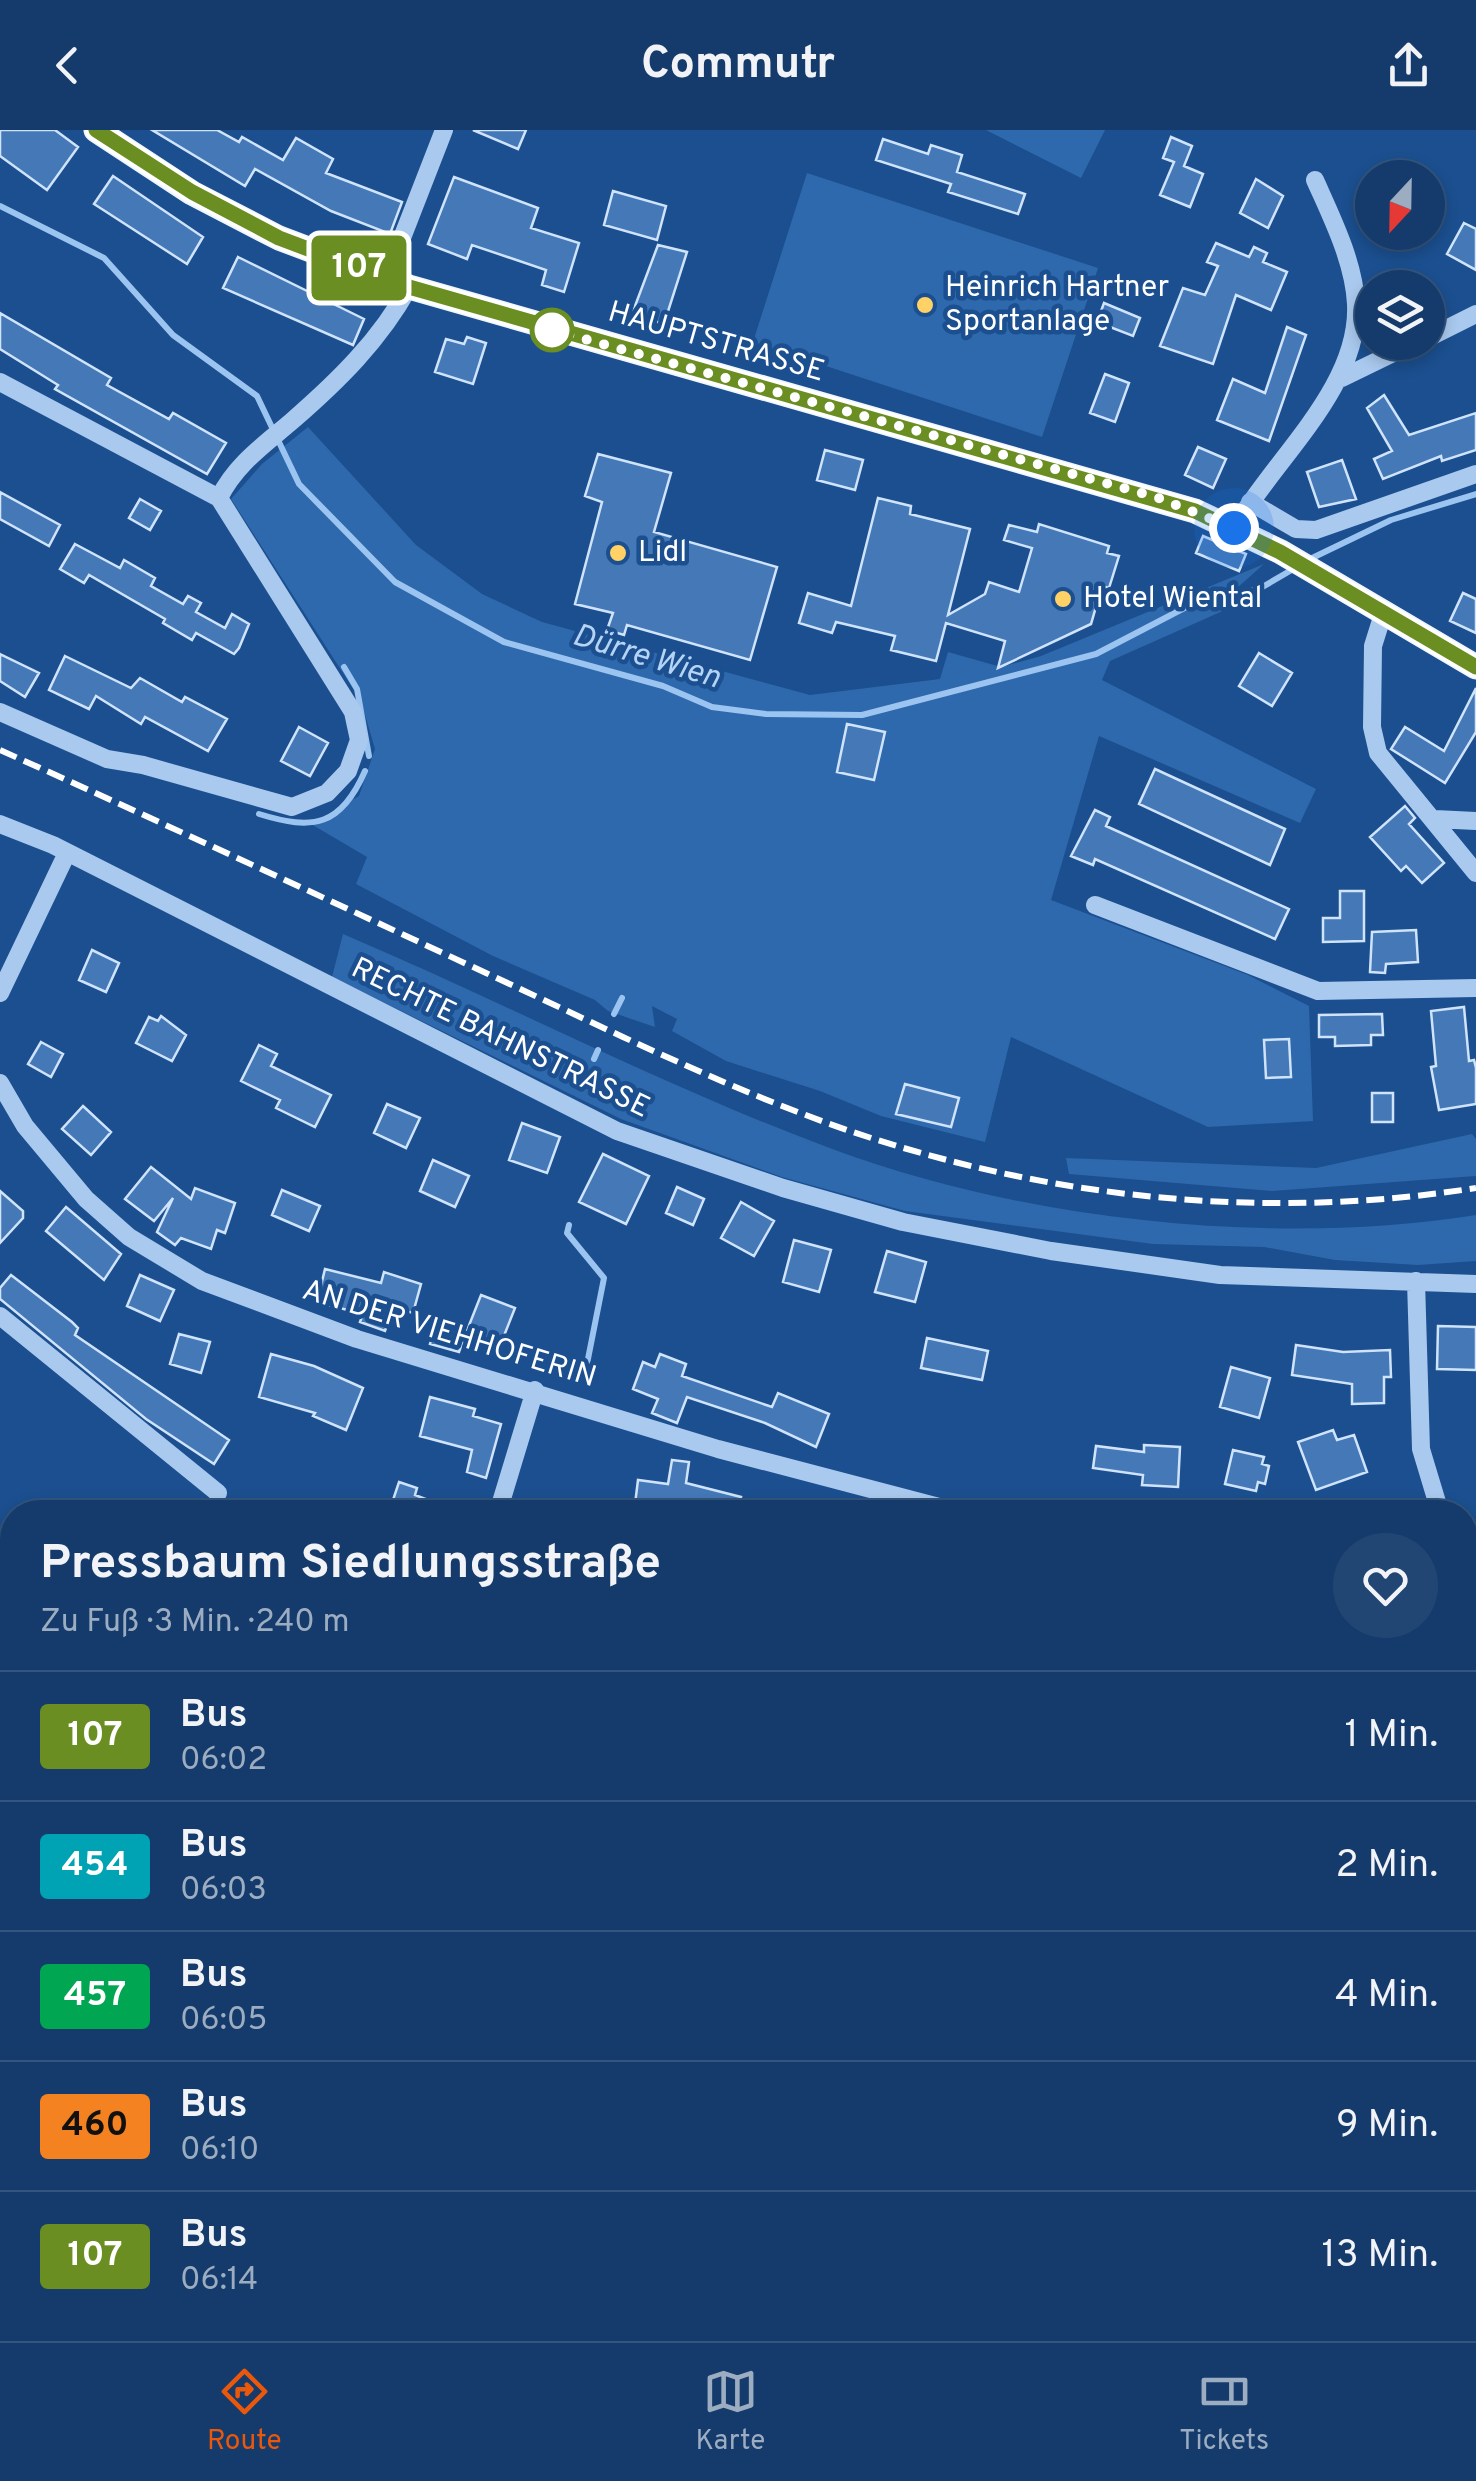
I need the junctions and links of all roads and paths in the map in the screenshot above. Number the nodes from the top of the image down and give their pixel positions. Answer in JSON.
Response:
{"nodes":[{"id":1,"x":96,"y":130,"type":"edge"},
{"id":2,"x":444,"y":130,"type":"edge"},
{"id":3,"x":1315,"y":180,"type":"dead end"},
{"id":4,"x":397,"y":283,"type":"junction"},
{"id":5,"x":1476,"y":314,"type":"edge"},
{"id":6,"x":1445,"y":330,"type":"edge"},
{"id":7,"x":1379,"y":360,"type":"edge"},
{"id":8,"x":1342,"y":378,"type":"junction"},
{"id":9,"x":0,"y":382,"type":"edge"},
{"id":10,"x":1476,"y":474,"type":"edge"},
{"id":11,"x":219,"y":498,"type":"junction"},
{"id":12,"x":1250,"y":502,"type":"junction"},
{"id":13,"x":1234,"y":528,"type":"junction"},
{"id":14,"x":1383,"y":614,"type":"junction"},
{"id":15,"x":1476,"y":667,"type":"edge"},
{"id":16,"x":0,"y":712,"type":"edge"},
{"id":17,"x":1436,"y":819,"type":"junction"},
{"id":18,"x":1476,"y":821,"type":"edge"},
{"id":19,"x":0,"y":824,"type":"edge"},
{"id":20,"x":66,"y":852,"type":"junction"},
{"id":21,"x":1476,"y":873,"type":"edge"},
{"id":22,"x":1095,"y":905,"type":"dead end"},
{"id":23,"x":1476,"y":988,"type":"edge"},
{"id":24,"x":0,"y":993,"type":"edge"},
{"id":25,"x":0,"y":1083,"type":"edge"},
{"id":26,"x":1416,"y":1282,"type":"junction"},
{"id":27,"x":1476,"y":1284,"type":"edge"},
{"id":28,"x":0,"y":1316,"type":"edge"},
{"id":29,"x":535,"y":1390,"type":"junction"},
{"id":30,"x":218,"y":1493,"type":"dead end"},
{"id":31,"x":502,"y":1500,"type":"edge"},
{"id":32,"x":905,"y":1500,"type":"edge"},
{"id":33,"x":1436,"y":1500,"type":"edge"}],
"edges":[{"from":1,"to":4,"type":"main road","name":"HAUPTSTRASSE"},
{"from":2,"to":4,"type":"street"},
{"from":3,"to":8,"type":"street"},
{"from":4,"to":11,"type":"street"},
{"from":4,"to":13,"type":"main road","name":"HAUPTSTRASSE"},
{"from":5,"to":6,"type":"street"},
{"from":7,"to":8,"type":"street"},
{"from":8,"to":12,"type":"street"},
{"from":9,"to":11,"type":"street"},
{"from":10,"to":12,"type":"street"},
{"from":11,"to":16,"type":"street"},
{"from":12,"to":13,"type":"street"},
{"from":13,"to":14,"type":"main road","name":"HAUPTSTRASSE"},
{"from":14,"to":15,"type":"main road"},
{"from":14,"to":17,"type":"street"},
{"from":17,"to":18,"type":"street"},
{"from":17,"to":21,"type":"street"},
{"from":19,"to":20,"type":"street","name":"RECHTE BAHNSTRASSE"},
{"from":20,"to":24,"type":"street"},
{"from":20,"to":26,"type":"street","name":"RECHTE BAHNSTRASSE"},
{"from":22,"to":23,"type":"street"},
{"from":25,"to":29,"type":"street","name":"AN DER VIEHHOFERIN"},
{"from":26,"to":27,"type":"street","name":"RECHTE BAHNSTRASSE"},
{"from":26,"to":33,"type":"street"},
{"from":28,"to":30,"type":"street"},
{"from":29,"to":31,"type":"street"},
{"from":29,"to":32,"type":"street","name":"AN DER VIEHHOFERIN"}]}
